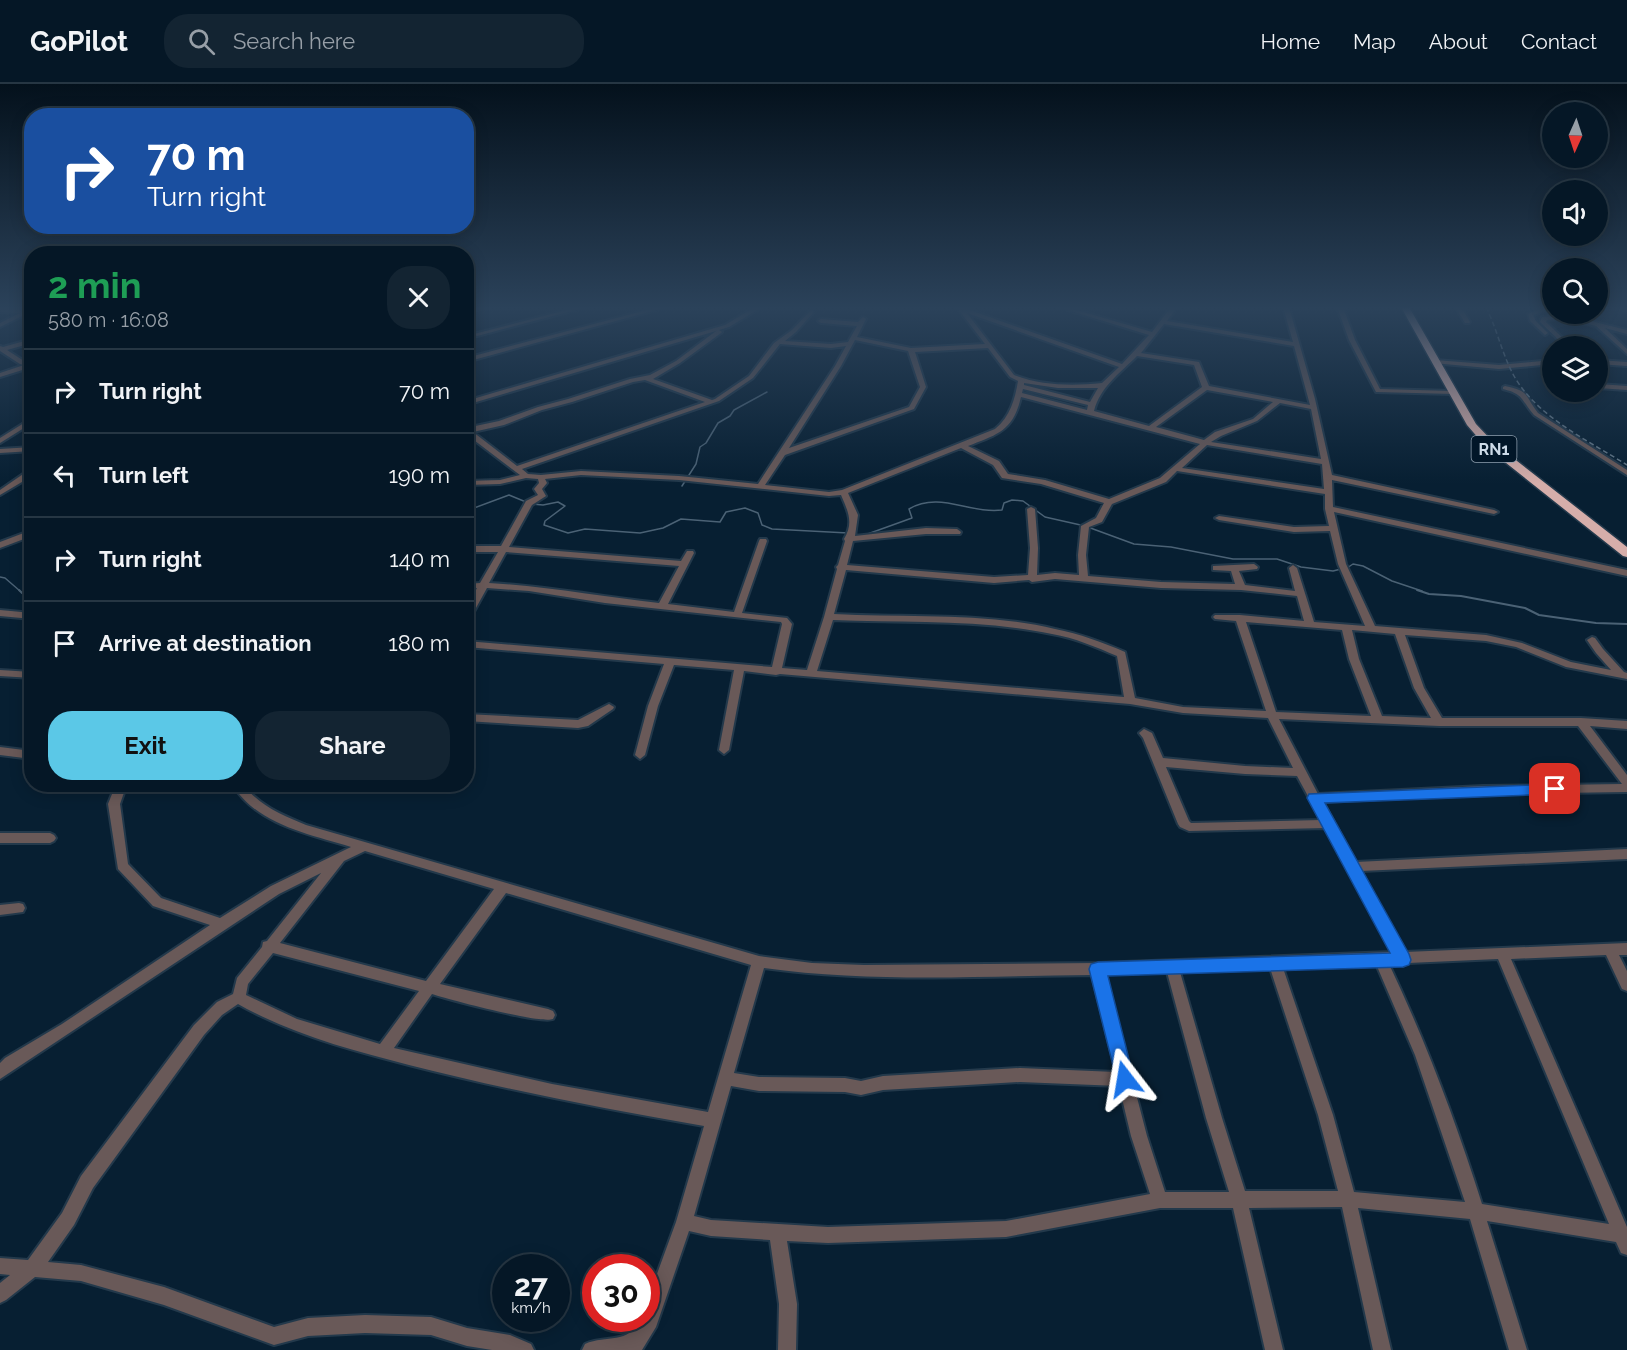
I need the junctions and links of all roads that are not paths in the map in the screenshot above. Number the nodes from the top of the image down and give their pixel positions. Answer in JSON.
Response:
{"nodes":[{"id":1,"x":591,"y":366,"type":"edge"},
{"id":2,"x":671,"y":366,"type":"edge"},
{"id":3,"x":759,"y":366,"type":"edge"},
{"id":4,"x":836,"y":366,"type":"edge"},
{"id":5,"x":916,"y":366,"type":"edge"},
{"id":6,"x":1005,"y":366,"type":"edge"},
{"id":7,"x":1123,"y":366,"type":"edge"},
{"id":8,"x":1198,"y":366,"type":"edge"},
{"id":9,"x":1303,"y":366,"type":"edge"},
{"id":10,"x":1365,"y":366,"type":"edge"},
{"id":11,"x":1437,"y":366,"type":"edge"},
{"id":12,"x":1487,"y":366,"type":"edge"},
{"id":13,"x":1509,"y":366,"type":"edge"},
{"id":14,"x":24,"y":367,"type":"edge"},
{"id":15,"x":0,"y":375,"type":"edge"},
{"id":16,"x":651,"y":377,"type":"junction"},
{"id":17,"x":1105,"y":384,"type":"junction"},
{"id":18,"x":1020,"y":386,"type":"junction"},
{"id":19,"x":1608,"y":387,"type":"edge"},
{"id":20,"x":1206,"y":388,"type":"junction"},
{"id":21,"x":1505,"y":388,"type":"dead end"},
{"id":22,"x":1627,"y":388,"type":"edge"},
{"id":23,"x":1452,"y":393,"type":"junction"},
{"id":24,"x":474,"y":401,"type":"edge"},
{"id":25,"x":1279,"y":401,"type":"junction"},
{"id":26,"x":712,"y":402,"type":"junction"},
{"id":27,"x":1091,"y":404,"type":"junction"},
{"id":28,"x":1312,"y":407,"type":"junction"},
{"id":29,"x":1090,"y":413,"type":"junction"},
{"id":30,"x":24,"y":425,"type":"edge"},
{"id":31,"x":1150,"y":428,"type":"junction"},
{"id":32,"x":474,"y":429,"type":"edge"},
{"id":33,"x":474,"y":436,"type":"edge"},
{"id":34,"x":0,"y":441,"type":"edge"},
{"id":35,"x":1205,"y":443,"type":"junction"},
{"id":36,"x":963,"y":446,"type":"junction"},
{"id":37,"x":24,"y":450,"type":"edge"},
{"id":38,"x":0,"y":451,"type":"edge"},
{"id":39,"x":782,"y":453,"type":"junction"},
{"id":40,"x":1324,"y":462,"type":"junction"},
{"id":41,"x":515,"y":469,"type":"junction"},
{"id":42,"x":1176,"y":469,"type":"junction"},
{"id":43,"x":1627,"y":473,"type":"edge"},
{"id":44,"x":526,"y":476,"type":"junction"},
{"id":45,"x":24,"y":477,"type":"edge"},
{"id":46,"x":541,"y":477,"type":"junction"},
{"id":47,"x":1328,"y":477,"type":"junction"},
{"id":48,"x":474,"y":483,"type":"edge"},
{"id":49,"x":760,"y":487,"type":"junction"},
{"id":50,"x":844,"y":492,"type":"junction"},
{"id":51,"x":1327,"y":492,"type":"junction"},
{"id":52,"x":0,"y":493,"type":"edge"},
{"id":53,"x":1109,"y":502,"type":"junction"},
{"id":54,"x":1031,"y":509,"type":"dead end"},
{"id":55,"x":1329,"y":509,"type":"junction"},
{"id":56,"x":1494,"y":512,"type":"dead end"},
{"id":57,"x":1219,"y":518,"type":"dead end"},
{"id":58,"x":1334,"y":528,"type":"junction"},
{"id":59,"x":957,"y":532,"type":"dead end"},
{"id":60,"x":850,"y":534,"type":"junction"},
{"id":61,"x":24,"y":536,"type":"edge"},
{"id":62,"x":763,"y":542,"type":"dead end"},
{"id":63,"x":0,"y":545,"type":"edge"},
{"id":64,"x":474,"y":549,"type":"edge"},
{"id":65,"x":503,"y":549,"type":"junction"},
{"id":66,"x":690,"y":553,"type":"dead end"},
{"id":67,"x":1627,"y":553,"type":"edge"},
{"id":68,"x":683,"y":564,"type":"junction"},
{"id":69,"x":840,"y":567,"type":"junction"},
{"id":70,"x":1216,"y":567,"type":"dead end"},
{"id":71,"x":1254,"y":567,"type":"dead end"},
{"id":72,"x":1293,"y":568,"type":"dead end"},
{"id":73,"x":1234,"y":569,"type":"junction"},
{"id":74,"x":1627,"y":573,"type":"edge"},
{"id":75,"x":1084,"y":578,"type":"junction"},
{"id":76,"x":1032,"y":579,"type":"junction"},
{"id":77,"x":484,"y":585,"type":"junction"},
{"id":78,"x":474,"y":586,"type":"edge"},
{"id":79,"x":1240,"y":587,"type":"junction"},
{"id":80,"x":1301,"y":594,"type":"junction"},
{"id":81,"x":474,"y":603,"type":"edge"},
{"id":82,"x":662,"y":607,"type":"junction"},
{"id":83,"x":0,"y":613,"type":"edge"},
{"id":84,"x":24,"y":615,"type":"edge"},
{"id":85,"x":737,"y":615,"type":"junction"},
{"id":86,"x":829,"y":617,"type":"junction"},
{"id":87,"x":1218,"y":617,"type":"dead end"},
{"id":88,"x":1240,"y":618,"type":"junction"},
{"id":89,"x":1310,"y":624,"type":"junction"},
{"id":90,"x":1346,"y":627,"type":"junction"},
{"id":91,"x":1371,"y":629,"type":"junction"},
{"id":92,"x":1399,"y":631,"type":"junction"},
{"id":93,"x":1592,"y":640,"type":"dead end"},
{"id":94,"x":474,"y":645,"type":"edge"},
{"id":95,"x":670,"y":662,"type":"junction"},
{"id":96,"x":740,"y":669,"type":"junction"},
{"id":97,"x":776,"y":672,"type":"junction"},
{"id":98,"x":0,"y":673,"type":"edge"},
{"id":99,"x":24,"y":674,"type":"edge"},
{"id":100,"x":811,"y":674,"type":"junction"},
{"id":101,"x":1624,"y":676,"type":"edge"},
{"id":102,"x":1130,"y":701,"type":"junction"},
{"id":103,"x":609,"y":707,"type":"dead end"},
{"id":104,"x":1272,"y":715,"type":"junction"},
{"id":105,"x":474,"y":717,"type":"edge"},
{"id":106,"x":1378,"y":720,"type":"junction"},
{"id":107,"x":1439,"y":722,"type":"junction"},
{"id":108,"x":1581,"y":722,"type":"junction"},
{"id":109,"x":1627,"y":725,"type":"edge"},
{"id":110,"x":1144,"y":733,"type":"dead end"},
{"id":111,"x":724,"y":750,"type":"dead end"},
{"id":112,"x":2,"y":754,"type":"edge"},
{"id":113,"x":24,"y":755,"type":"edge"},
{"id":114,"x":640,"y":755,"type":"dead end"},
{"id":115,"x":1159,"y":762,"type":"junction"},
{"id":116,"x":1301,"y":772,"type":"junction"},
{"id":117,"x":1627,"y":783,"type":"edge"},
{"id":118,"x":1627,"y":788,"type":"edge"},
{"id":119,"x":119,"y":792,"type":"edge"},
{"id":120,"x":243,"y":792,"type":"edge"},
{"id":121,"x":1315,"y":798,"type":"junction"},
{"id":122,"x":1329,"y":824,"type":"junction"},
{"id":123,"x":0,"y":838,"type":"edge"},
{"id":124,"x":50,"y":838,"type":"dead end"},
{"id":125,"x":364,"y":846,"type":"junction"},
{"id":126,"x":1627,"y":854,"type":"edge"},
{"id":127,"x":339,"y":859,"type":"junction"},
{"id":128,"x":1351,"y":867,"type":"junction"},
{"id":129,"x":503,"y":887,"type":"junction"},
{"id":130,"x":19,"y":908,"type":"dead end"},
{"id":131,"x":0,"y":910,"type":"edge"},
{"id":132,"x":221,"y":924,"type":"junction"},
{"id":133,"x":268,"y":946,"type":"junction"},
{"id":134,"x":1610,"y":950,"type":"junction"},
{"id":135,"x":1627,"y":950,"type":"edge"},
{"id":136,"x":1503,"y":955,"type":"junction"},
{"id":137,"x":1381,"y":960,"type":"junction"},
{"id":138,"x":1403,"y":960,"type":"junction"},
{"id":139,"x":759,"y":962,"type":"junction"},
{"id":140,"x":1275,"y":963,"type":"junction"},
{"id":141,"x":1172,"y":966,"type":"junction"},
{"id":142,"x":1098,"y":969,"type":"junction"},
{"id":143,"x":1627,"y":985,"type":"edge"},
{"id":144,"x":429,"y":987,"type":"junction"},
{"id":145,"x":240,"y":998,"type":"junction"},
{"id":146,"x":548,"y":1015,"type":"dead end"},
{"id":147,"x":383,"y":1051,"type":"junction"},
{"id":148,"x":3,"y":1066,"type":"edge"},
{"id":149,"x":726,"y":1078,"type":"junction"},
{"id":150,"x":1125,"y":1079,"type":"junction"},
{"id":151,"x":713,"y":1120,"type":"junction"},
{"id":152,"x":1239,"y":1198,"type":"junction"},
{"id":153,"x":1348,"y":1199,"type":"junction"},
{"id":154,"x":1160,"y":1200,"type":"junction"},
{"id":155,"x":1476,"y":1211,"type":"junction"},
{"id":156,"x":684,"y":1222,"type":"junction"},
{"id":157,"x":777,"y":1231,"type":"junction"},
{"id":158,"x":1625,"y":1239,"type":"edge"},
{"id":159,"x":0,"y":1266,"type":"edge"},
{"id":160,"x":31,"y":1270,"type":"junction"},
{"id":161,"x":660,"y":1290,"type":"edge"},
{"id":162,"x":0,"y":1294,"type":"edge"},
{"id":163,"x":642,"y":1332,"type":"edge"},
{"id":164,"x":644,"y":1332,"type":"edge"},
{"id":165,"x":525,"y":1350,"type":"edge"},
{"id":166,"x":591,"y":1350,"type":"edge"},
{"id":167,"x":631,"y":1350,"type":"edge"},
{"id":168,"x":787,"y":1350,"type":"edge"},
{"id":169,"x":1274,"y":1350,"type":"edge"},
{"id":170,"x":1382,"y":1350,"type":"edge"},
{"id":171,"x":1518,"y":1350,"type":"edge"}],
"edges":[{"from":1,"to":24,"type":"street"},
{"from":2,"to":16,"type":"street"},
{"from":3,"to":26,"type":"street"},
{"from":4,"to":39,"type":"street"},
{"from":5,"to":39,"type":"street"},
{"from":6,"to":18,"type":"street"},
{"from":7,"to":17,"type":"street"},
{"from":8,"to":20,"type":"street"},
{"from":9,"to":28,"type":"street"},
{"from":10,"to":23,"type":"street"},
{"from":11,"to":23,"type":"highway","number":"RN1"},
{"from":12,"to":13,"type":"street"},
{"from":14,"to":15,"type":"street"},
{"from":16,"to":26,"type":"street"},
{"from":16,"to":32,"type":"street"},
{"from":17,"to":18,"type":"street"},
{"from":17,"to":27,"type":"street"},
{"from":18,"to":27,"type":"street"},
{"from":18,"to":29,"type":"street"},
{"from":18,"to":36,"type":"street"},
{"from":19,"to":22,"type":"street"},
{"from":20,"to":25,"type":"street"},
{"from":20,"to":31,"type":"street"},
{"from":21,"to":43,"type":"street"},
{"from":23,"to":67,"type":"highway","number":"RN1"},
{"from":25,"to":28,"type":"street"},
{"from":25,"to":35,"type":"street"},
{"from":26,"to":41,"type":"street"},
{"from":27,"to":29,"type":"street"},
{"from":28,"to":40,"type":"street"},
{"from":29,"to":31,"type":"street"},
{"from":30,"to":34,"type":"street"},
{"from":31,"to":35,"type":"street"},
{"from":33,"to":41,"type":"street"},
{"from":35,"to":40,"type":"street"},
{"from":35,"to":42,"type":"street"},
{"from":36,"to":50,"type":"street"},
{"from":36,"to":53,"type":"street"},
{"from":37,"to":38,"type":"street"},
{"from":39,"to":49,"type":"street"},
{"from":40,"to":47,"type":"street"},
{"from":41,"to":44,"type":"street"},
{"from":42,"to":51,"type":"street"},
{"from":42,"to":53,"type":"street"},
{"from":44,"to":46,"type":"street"},
{"from":44,"to":48,"type":"street"},
{"from":45,"to":52,"type":"street"},
{"from":46,"to":49,"type":"street"},
{"from":46,"to":65,"type":"street"},
{"from":47,"to":51,"type":"street"},
{"from":47,"to":56,"type":"street"},
{"from":49,"to":50,"type":"street"},
{"from":50,"to":60,"type":"street"},
{"from":51,"to":55,"type":"street"},
{"from":53,"to":75,"type":"street"},
{"from":54,"to":76,"type":"street"},
{"from":55,"to":58,"type":"street"},
{"from":55,"to":74,"type":"street"},
{"from":57,"to":58,"type":"street"},
{"from":58,"to":91,"type":"street"},
{"from":59,"to":60,"type":"street"},
{"from":60,"to":69,"type":"street"},
{"from":61,"to":63,"type":"street"},
{"from":62,"to":85,"type":"street"},
{"from":64,"to":65,"type":"street"},
{"from":65,"to":68,"type":"street"},
{"from":65,"to":77,"type":"street"},
{"from":66,"to":68,"type":"street"},
{"from":68,"to":82,"type":"street"},
{"from":69,"to":76,"type":"street"},
{"from":69,"to":86,"type":"street"},
{"from":70,"to":73,"type":"street"},
{"from":71,"to":73,"type":"street"},
{"from":72,"to":80,"type":"street"},
{"from":73,"to":79,"type":"street"},
{"from":75,"to":76,"type":"street"},
{"from":75,"to":79,"type":"street"},
{"from":77,"to":78,"type":"street"},
{"from":77,"to":81,"type":"street"},
{"from":77,"to":82,"type":"street"},
{"from":79,"to":80,"type":"street"},
{"from":80,"to":89,"type":"street"},
{"from":82,"to":85,"type":"street"},
{"from":83,"to":84,"type":"street"},
{"from":85,"to":97,"type":"street"},
{"from":86,"to":100,"type":"street"},
{"from":86,"to":102,"type":"street"},
{"from":87,"to":88,"type":"street"},
{"from":88,"to":89,"type":"street"},
{"from":88,"to":104,"type":"street"},
{"from":89,"to":90,"type":"street"},
{"from":90,"to":91,"type":"street"},
{"from":90,"to":106,"type":"street"},
{"from":91,"to":92,"type":"street"},
{"from":92,"to":101,"type":"street"},
{"from":92,"to":107,"type":"street"},
{"from":93,"to":101,"type":"street"},
{"from":94,"to":95,"type":"street"},
{"from":95,"to":96,"type":"street"},
{"from":95,"to":114,"type":"street"},
{"from":96,"to":97,"type":"street"},
{"from":96,"to":111,"type":"street"},
{"from":97,"to":100,"type":"street"},
{"from":98,"to":99,"type":"street"},
{"from":100,"to":102,"type":"street"},
{"from":102,"to":104,"type":"street"},
{"from":103,"to":105,"type":"street"},
{"from":104,"to":106,"type":"street"},
{"from":104,"to":116,"type":"street"},
{"from":106,"to":107,"type":"street"},
{"from":107,"to":108,"type":"street"},
{"from":108,"to":109,"type":"street"},
{"from":108,"to":117,"type":"street"},
{"from":110,"to":115,"type":"street"},
{"from":112,"to":113,"type":"street"},
{"from":115,"to":116,"type":"street"},
{"from":115,"to":122,"type":"street"},
{"from":116,"to":121,"type":"street"},
{"from":118,"to":121,"type":"street"},
{"from":119,"to":132,"type":"street"},
{"from":120,"to":125,"type":"street"},
{"from":121,"to":122,"type":"street"},
{"from":122,"to":128,"type":"street"},
{"from":123,"to":124,"type":"street"},
{"from":125,"to":127,"type":"street"},
{"from":125,"to":129,"type":"street"},
{"from":126,"to":128,"type":"street"},
{"from":127,"to":132,"type":"street"},
{"from":127,"to":133,"type":"street"},
{"from":128,"to":138,"type":"street"},
{"from":129,"to":139,"type":"street"},
{"from":129,"to":144,"type":"street"},
{"from":130,"to":131,"type":"street"},
{"from":132,"to":148,"type":"street"},
{"from":133,"to":144,"type":"street"},
{"from":133,"to":145,"type":"street"},
{"from":134,"to":135,"type":"street"},
{"from":134,"to":136,"type":"street"},
{"from":134,"to":143,"type":"street"},
{"from":136,"to":138,"type":"street"},
{"from":136,"to":158,"type":"street"},
{"from":137,"to":138,"type":"street"},
{"from":137,"to":140,"type":"street"},
{"from":137,"to":155,"type":"street"},
{"from":139,"to":142,"type":"street"},
{"from":139,"to":149,"type":"street"},
{"from":140,"to":141,"type":"street"},
{"from":140,"to":153,"type":"street"},
{"from":141,"to":142,"type":"street"},
{"from":141,"to":152,"type":"street"},
{"from":142,"to":150,"type":"street"},
{"from":144,"to":146,"type":"street"},
{"from":144,"to":147,"type":"street"},
{"from":145,"to":147,"type":"street"},
{"from":145,"to":160,"type":"street"},
{"from":147,"to":151,"type":"street"},
{"from":149,"to":150,"type":"street"},
{"from":149,"to":151,"type":"street"},
{"from":150,"to":154,"type":"street"},
{"from":151,"to":156,"type":"street"},
{"from":152,"to":153,"type":"street"},
{"from":152,"to":154,"type":"street"},
{"from":152,"to":169,"type":"street"},
{"from":153,"to":155,"type":"street"},
{"from":153,"to":170,"type":"street"},
{"from":154,"to":157,"type":"street"},
{"from":155,"to":158,"type":"street"},
{"from":155,"to":171,"type":"street"},
{"from":156,"to":157,"type":"street"},
{"from":156,"to":161,"type":"street"},
{"from":157,"to":168,"type":"street"},
{"from":159,"to":160,"type":"street"},
{"from":160,"to":162,"type":"street"},
{"from":160,"to":165,"type":"street"},
{"from":163,"to":166,"type":"street"},
{"from":164,"to":167,"type":"street"}]}
